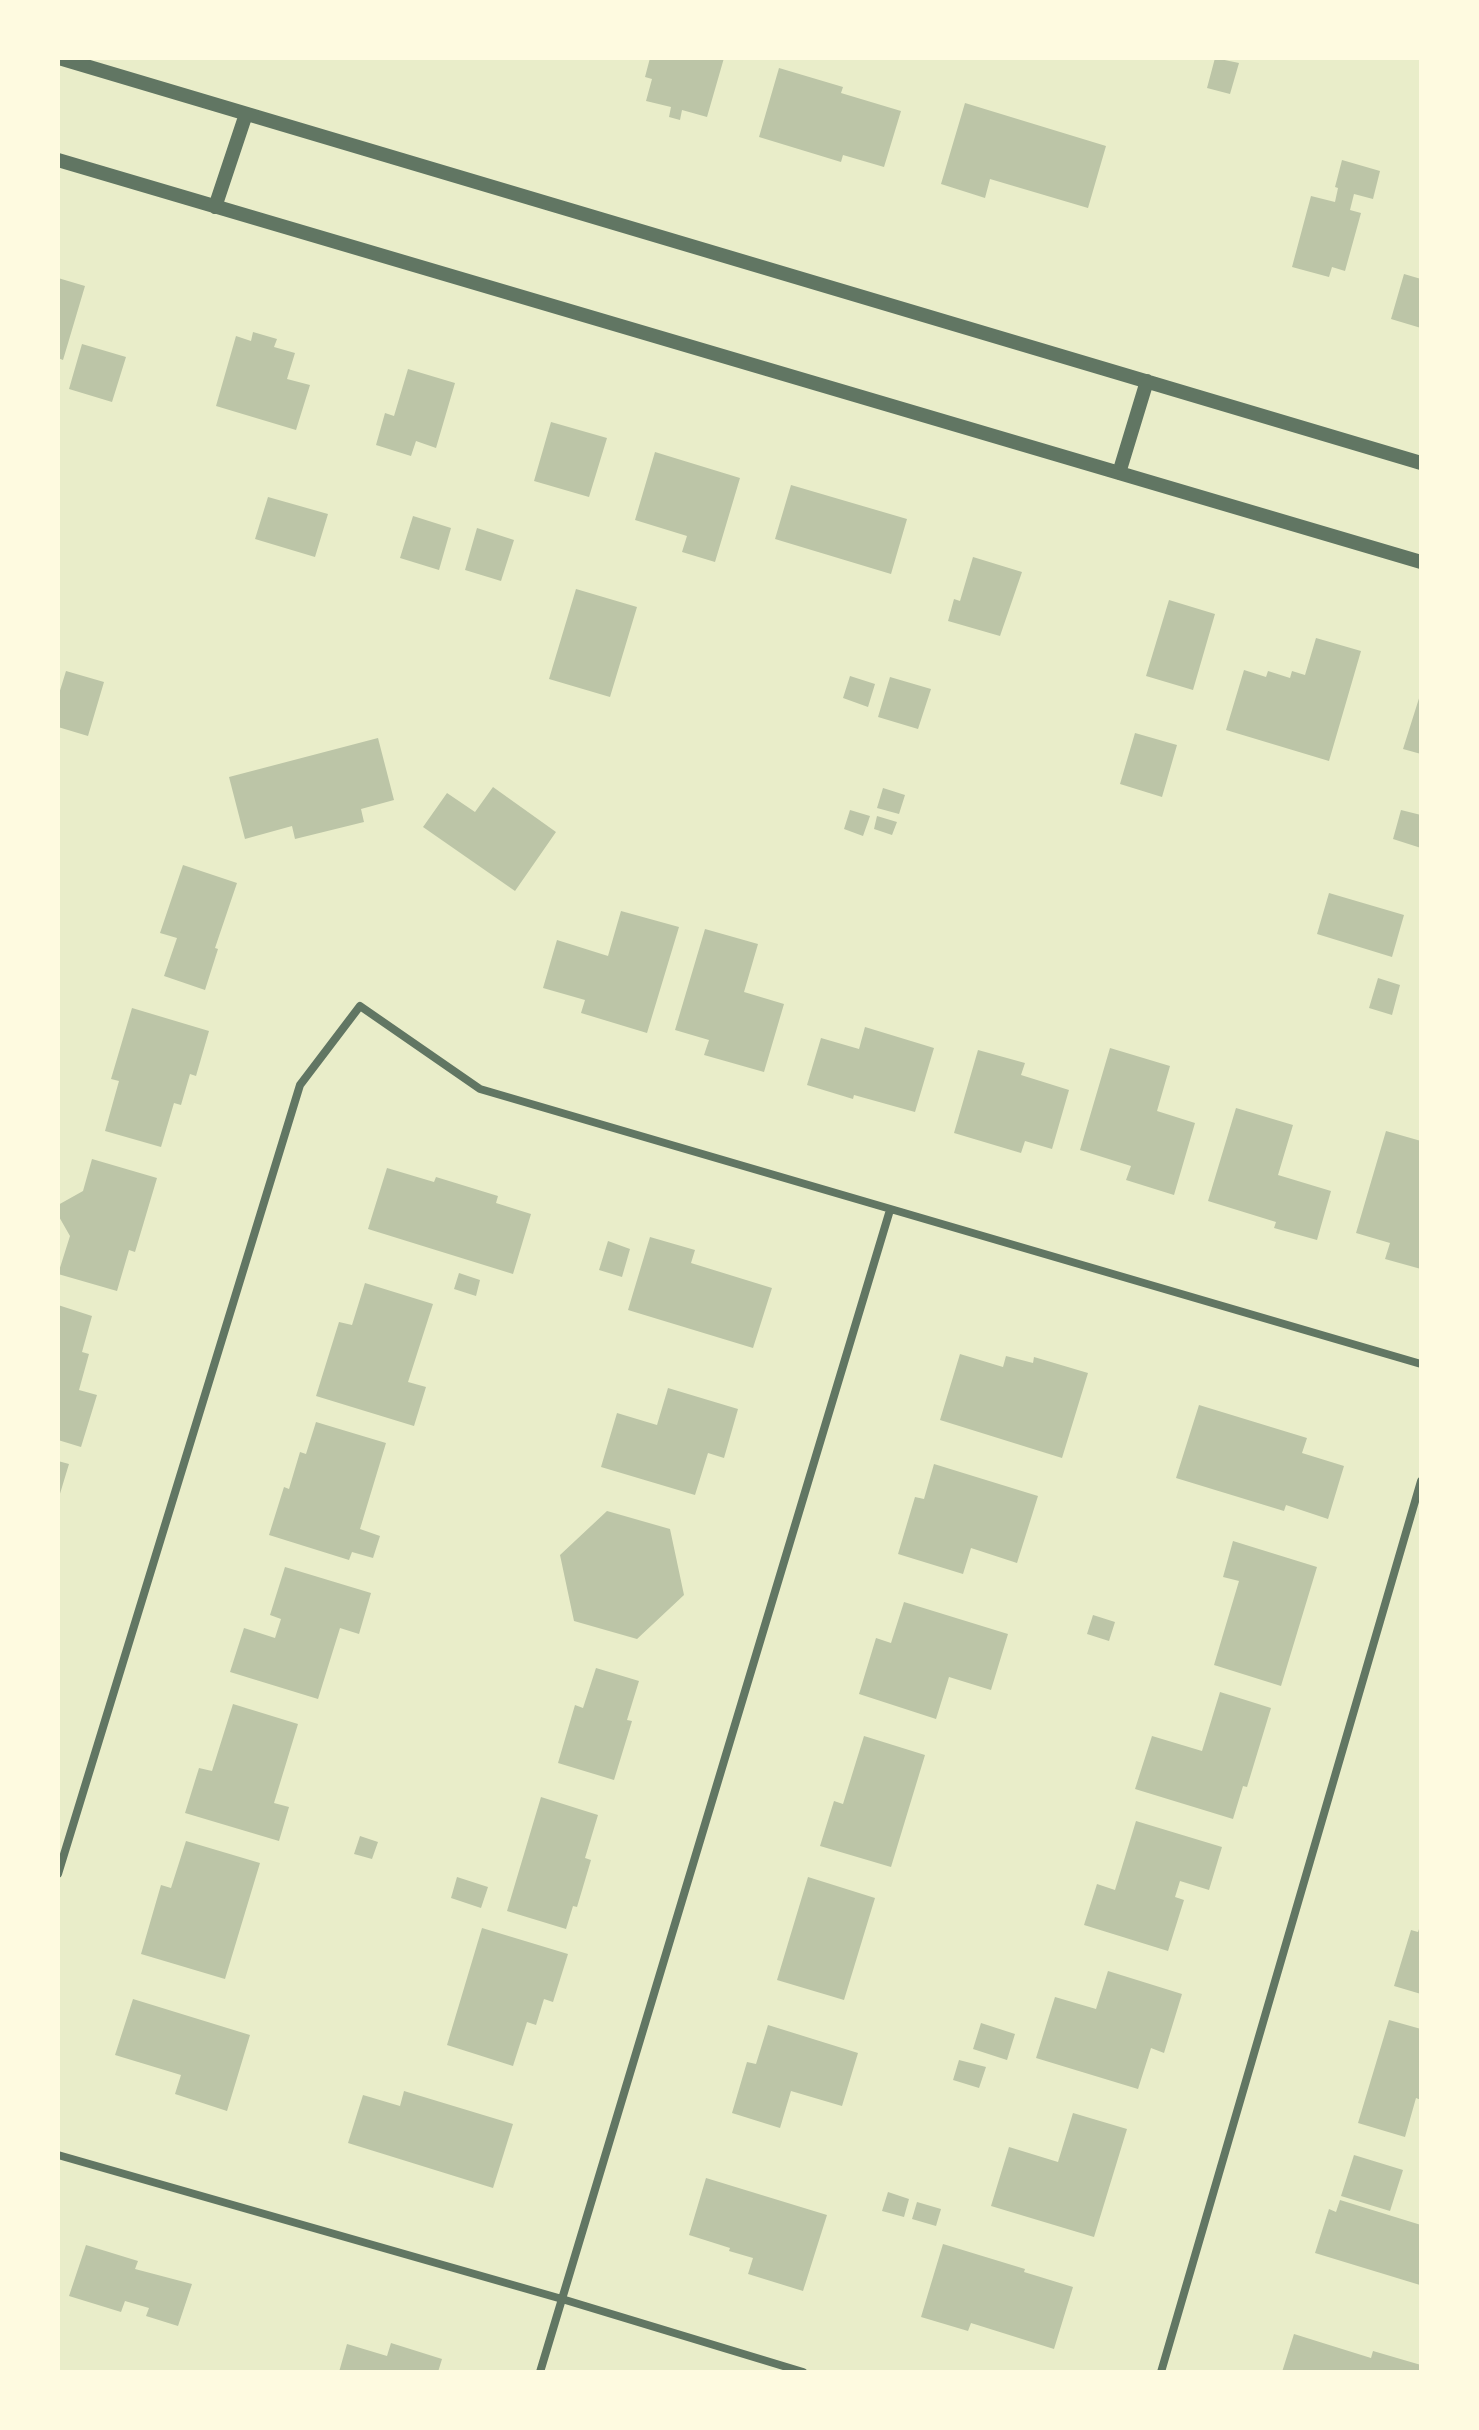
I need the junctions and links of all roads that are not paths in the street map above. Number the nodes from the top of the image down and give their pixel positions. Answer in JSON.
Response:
{"nodes":[{"id":1,"x":59,"y":58,"type":"edge"},
{"id":2,"x":246,"y":114,"type":"junction"},
{"id":3,"x":58,"y":160,"type":"edge"},
{"id":4,"x":215,"y":207,"type":"junction"},
{"id":5,"x":1147,"y":381,"type":"junction"},
{"id":6,"x":1421,"y":463,"type":"edge"},
{"id":7,"x":1119,"y":473,"type":"junction"},
{"id":8,"x":1421,"y":562,"type":"edge"},
{"id":9,"x":890,"y":1210,"type":"junction"},
{"id":10,"x":1421,"y":1364,"type":"edge"},
{"id":11,"x":1421,"y":1481,"type":"edge"},
{"id":12,"x":58,"y":1874,"type":"edge"},
{"id":13,"x":58,"y":2155,"type":"edge"},
{"id":14,"x":562,"y":2299,"type":"junction"},
{"id":15,"x":540,"y":2372,"type":"edge"},
{"id":16,"x":803,"y":2372,"type":"edge"},
{"id":17,"x":1161,"y":2372,"type":"edge"}],
"edges":[{"from":1,"to":2,"type":"street"},
{"from":2,"to":4,"type":"street"},
{"from":2,"to":5,"type":"street"},
{"from":3,"to":4,"type":"street"},
{"from":4,"to":7,"type":"street"},
{"from":5,"to":6,"type":"street"},
{"from":5,"to":7,"type":"street"},
{"from":7,"to":8,"type":"street"},
{"from":9,"to":10,"type":"street"},
{"from":9,"to":12,"type":"street"},
{"from":9,"to":14,"type":"street"},
{"from":11,"to":17,"type":"street"},
{"from":13,"to":14,"type":"street"},
{"from":14,"to":15,"type":"street"},
{"from":14,"to":16,"type":"street"}]}
